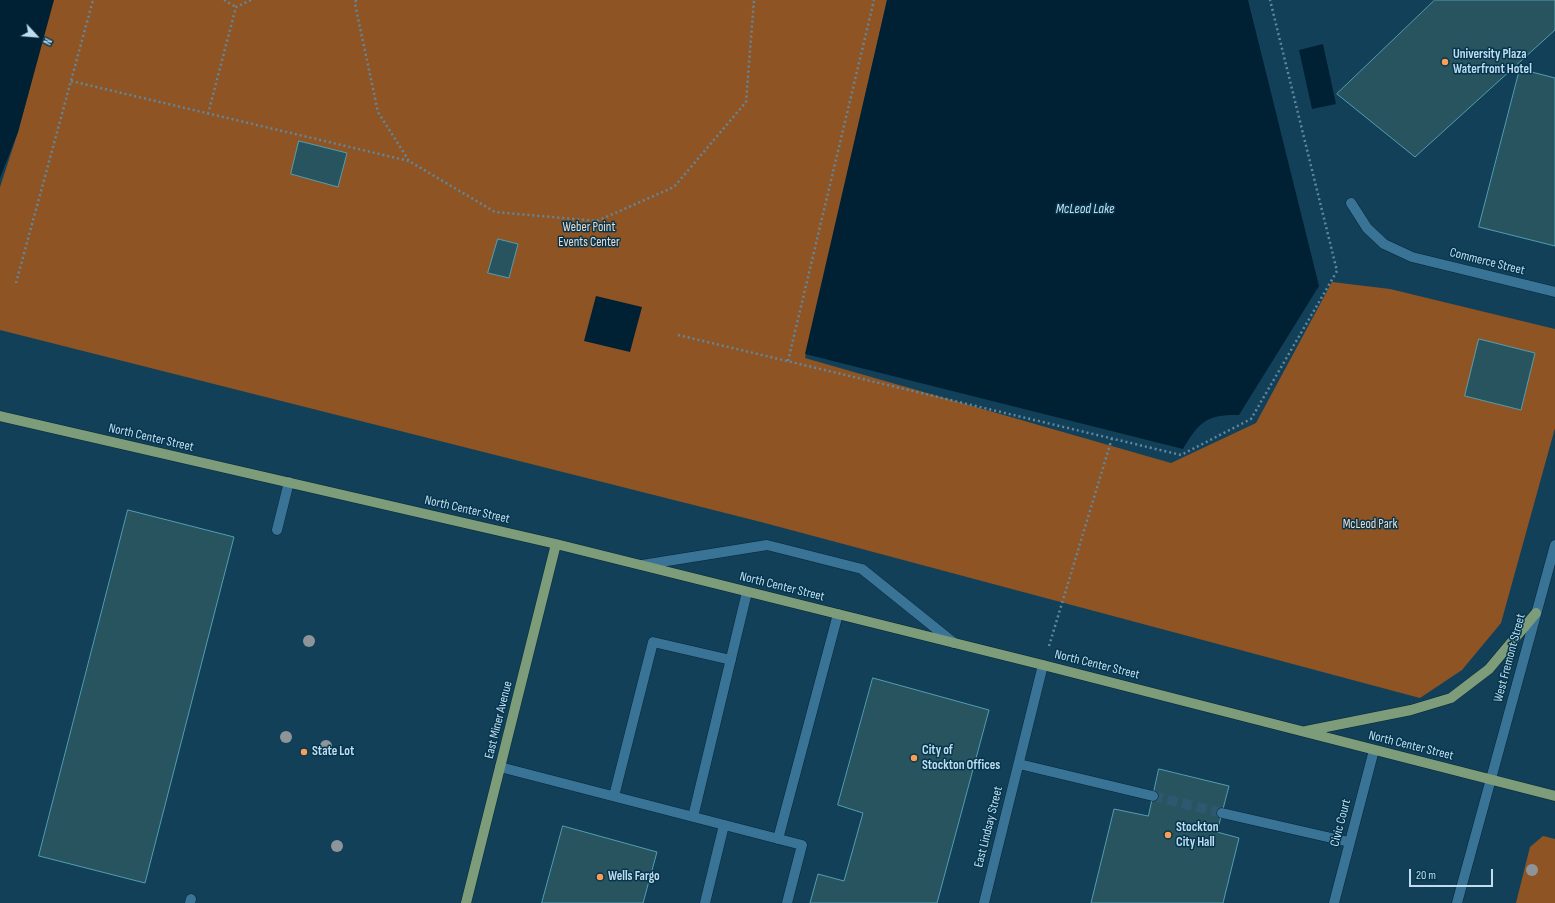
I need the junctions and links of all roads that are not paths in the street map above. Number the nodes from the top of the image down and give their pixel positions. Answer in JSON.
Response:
{"nodes":[{"id":1,"x":1351,"y":203,"type":"dead end"},
{"id":2,"x":1555,"y":292,"type":"edge"},
{"id":3,"x":0,"y":416,"type":"edge"},
{"id":4,"x":289,"y":482,"type":"junction"},
{"id":5,"x":277,"y":530,"type":"dead end"},
{"id":6,"x":556,"y":544,"type":"junction"},
{"id":7,"x":1555,"y":545,"type":"edge"},
{"id":8,"x":640,"y":566,"type":"junction"},
{"id":9,"x":747,"y":592,"type":"junction"},
{"id":10,"x":1536,"y":613,"type":"junction"},
{"id":11,"x":838,"y":614,"type":"junction"},
{"id":12,"x":954,"y":643,"type":"junction"},
{"id":13,"x":731,"y":660,"type":"junction"},
{"id":14,"x":1043,"y":665,"type":"junction"},
{"id":15,"x":1303,"y":732,"type":"junction"},
{"id":16,"x":1374,"y":750,"type":"junction"},
{"id":17,"x":1019,"y":764,"type":"junction"},
{"id":18,"x":500,"y":768,"type":"junction"},
{"id":19,"x":1490,"y":779,"type":"junction"},
{"id":20,"x":614,"y":796,"type":"junction"},
{"id":21,"x":1153,"y":796,"type":"tunnel mouth"},
{"id":22,"x":1555,"y":796,"type":"edge"},
{"id":23,"x":1222,"y":813,"type":"tunnel mouth"},
{"id":24,"x":694,"y":817,"type":"junction"},
{"id":25,"x":724,"y":825,"type":"junction"},
{"id":26,"x":778,"y":839,"type":"junction"},
{"id":27,"x":1349,"y":842,"type":"junction"},
{"id":28,"x":466,"y":903,"type":"edge"},
{"id":29,"x":705,"y":903,"type":"edge"},
{"id":30,"x":787,"y":903,"type":"edge"},
{"id":31,"x":984,"y":903,"type":"edge"},
{"id":32,"x":1334,"y":903,"type":"edge"},
{"id":33,"x":1457,"y":903,"type":"edge"}],
"edges":[{"from":1,"to":2,"type":"street","name":"Commerce Street"},
{"from":3,"to":4,"type":"main road","name":"North Center Street"},
{"from":4,"to":5,"type":"street"},
{"from":4,"to":6,"type":"main road","name":"North Center Street"},
{"from":6,"to":8,"type":"main road","name":"North Center Street"},
{"from":6,"to":18,"type":"main road","name":"East Miner Avenue"},
{"from":7,"to":10,"type":"street","name":"West Fremont Street"},
{"from":8,"to":9,"type":"main road","name":"North Center Street"},
{"from":8,"to":12,"type":"street"},
{"from":9,"to":11,"type":"main road","name":"North Center Street"},
{"from":9,"to":13,"type":"street"},
{"from":10,"to":15,"type":"main road"},
{"from":10,"to":19,"type":"street","name":"West Fremont Street"},
{"from":11,"to":12,"type":"main road","name":"North Center Street"},
{"from":11,"to":26,"type":"street"},
{"from":12,"to":14,"type":"main road","name":"North Center Street"},
{"from":13,"to":20,"type":"street"},
{"from":13,"to":24,"type":"street"},
{"from":14,"to":15,"type":"main road","name":"North Center Street"},
{"from":14,"to":17,"type":"street","name":"East Lindsay Street"},
{"from":15,"to":16,"type":"main road","name":"North Center Street"},
{"from":16,"to":19,"type":"main road","name":"North Center Street"},
{"from":16,"to":27,"type":"street","name":"Civic Court"},
{"from":17,"to":21,"type":"street"},
{"from":17,"to":31,"type":"street","name":"East Lindsay Street"},
{"from":18,"to":20,"type":"street"},
{"from":18,"to":28,"type":"main road","name":"East Miner Avenue"},
{"from":19,"to":22,"type":"main road","name":"North Center Street"},
{"from":19,"to":33,"type":"street","name":"West Fremont Street"},
{"from":20,"to":24,"type":"street"},
{"from":23,"to":27,"type":"street"},
{"from":24,"to":25,"type":"street"},
{"from":25,"to":26,"type":"street"},
{"from":25,"to":29,"type":"street"},
{"from":26,"to":30,"type":"street"},
{"from":27,"to":32,"type":"street","name":"Civic Court"}]}
